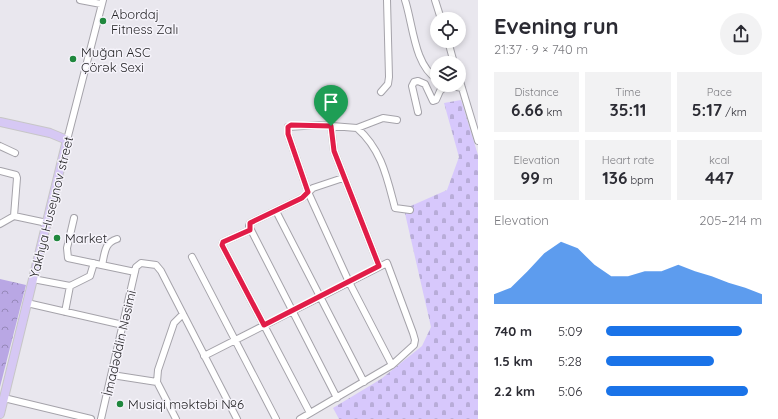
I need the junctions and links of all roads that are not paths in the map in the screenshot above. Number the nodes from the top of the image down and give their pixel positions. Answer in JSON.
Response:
{"nodes":[{"id":1,"x":80,"y":0,"type":"edge"},
{"id":2,"x":387,"y":0,"type":"edge"},
{"id":3,"x":405,"y":0,"type":"edge"},
{"id":4,"x":434,"y":0,"type":"edge"},
{"id":5,"x":100,"y":1,"type":"edge"},
{"id":6,"x":438,"y":12,"type":"edge"},
{"id":7,"x":430,"y":73,"type":"edge"},
{"id":8,"x":381,"y":92,"type":"dead end"},
{"id":9,"x":440,"y":92,"type":"edge"},
{"id":10,"x":463,"y":92,"type":"edge"},
{"id":11,"x":418,"y":112,"type":"dead end"},
{"id":12,"x":397,"y":120,"type":"dead end"},
{"id":13,"x":0,"y":122,"type":"edge"},
{"id":14,"x":331,"y":126,"type":"junction"},
{"id":15,"x":357,"y":128,"type":"junction"},
{"id":16,"x":66,"y":140,"type":"junction"},
{"id":17,"x":478,"y":141,"type":"edge"},
{"id":18,"x":0,"y":146,"type":"edge"},
{"id":19,"x":15,"y":153,"type":"dead end"},
{"id":20,"x":0,"y":171,"type":"edge"},
{"id":21,"x":343,"y":178,"type":"junction"},
{"id":22,"x":308,"y":192,"type":"junction"},
{"id":23,"x":410,"y":210,"type":"dead end"},
{"id":24,"x":276,"y":211,"type":"junction"},
{"id":25,"x":14,"y":216,"type":"junction"},
{"id":26,"x":74,"y":218,"type":"dead end"},
{"id":27,"x":47,"y":223,"type":"junction"},
{"id":28,"x":0,"y":224,"type":"edge"},
{"id":29,"x":250,"y":230,"type":"junction"},
{"id":30,"x":117,"y":239,"type":"dead end"},
{"id":31,"x":192,"y":257,"type":"dead end"},
{"id":32,"x":94,"y":263,"type":"junction"},
{"id":33,"x":102,"y":265,"type":"junction"},
{"id":34,"x":379,"y":266,"type":"junction"},
{"id":35,"x":136,"y":270,"type":"junction"},
{"id":36,"x":33,"y":279,"type":"junction"},
{"id":37,"x":348,"y":282,"type":"junction"},
{"id":38,"x":70,"y":286,"type":"junction"},
{"id":39,"x":320,"y":296,"type":"junction"},
{"id":40,"x":27,"y":303,"type":"junction"},
{"id":41,"x":292,"y":311,"type":"junction"},
{"id":42,"x":65,"y":312,"type":"junction"},
{"id":43,"x":183,"y":314,"type":"junction"},
{"id":44,"x":123,"y":325,"type":"junction"},
{"id":45,"x":264,"y":325,"type":"junction"},
{"id":46,"x":236,"y":340,"type":"junction"},
{"id":47,"x":204,"y":356,"type":"junction"},
{"id":48,"x":392,"y":365,"type":"junction"},
{"id":49,"x":112,"y":375,"type":"junction"},
{"id":50,"x":157,"y":382,"type":"junction"},
{"id":51,"x":364,"y":382,"type":"junction"},
{"id":52,"x":4,"y":398,"type":"junction"},
{"id":53,"x":337,"y":398,"type":"junction"},
{"id":54,"x":310,"y":413,"type":"junction"},
{"id":55,"x":0,"y":414,"type":"edge"},
{"id":56,"x":90,"y":419,"type":"edge"},
{"id":57,"x":101,"y":419,"type":"edge"},
{"id":58,"x":176,"y":419,"type":"edge"},
{"id":59,"x":237,"y":419,"type":"edge"},
{"id":60,"x":276,"y":419,"type":"edge"},
{"id":61,"x":300,"y":419,"type":"edge"}],
"edges":[{"from":1,"to":5,"type":"street"},
{"from":2,"to":8,"type":"street"},
{"from":3,"to":7,"type":"street"},
{"from":4,"to":6,"type":"street"},
{"from":5,"to":16,"type":"street","name":"Yakhya Huseynov street"},
{"from":9,"to":11,"type":"street"},
{"from":10,"to":17,"type":"street"},
{"from":12,"to":15,"type":"street"},
{"from":13,"to":16,"type":"main road"},
{"from":14,"to":15,"type":"street"},
{"from":14,"to":21,"type":"street"},
{"from":14,"to":22,"type":"street"},
{"from":15,"to":23,"type":"street"},
{"from":16,"to":27,"type":"main road","name":"Yakhya Huseynov street"},
{"from":18,"to":19,"type":"street"},
{"from":20,"to":25,"type":"street"},
{"from":21,"to":22,"type":"street"},
{"from":21,"to":34,"type":"street"},
{"from":22,"to":24,"type":"street"},
{"from":22,"to":37,"type":"street"},
{"from":24,"to":29,"type":"street"},
{"from":24,"to":39,"type":"street"},
{"from":25,"to":27,"type":"street"},
{"from":25,"to":28,"type":"street"},
{"from":26,"to":32,"type":"street"},
{"from":27,"to":36,"type":"main road","name":"Yakhya Huseynov street"},
{"from":29,"to":41,"type":"street"},
{"from":29,"to":45,"type":"street"},
{"from":30,"to":33,"type":"street"},
{"from":31,"to":46,"type":"street"},
{"from":32,"to":33,"type":"street"},
{"from":32,"to":38,"type":"street"},
{"from":33,"to":35,"type":"street"},
{"from":34,"to":37,"type":"street"},
{"from":34,"to":48,"type":"street"},
{"from":35,"to":43,"type":"street"},
{"from":35,"to":44,"type":"street","name":"İmadəddin Nəsimi"},
{"from":36,"to":38,"type":"street"},
{"from":36,"to":40,"type":"main road","name":"Yakhya Huseynov street"},
{"from":37,"to":39,"type":"street"},
{"from":37,"to":48,"type":"street"},
{"from":38,"to":42,"type":"street"},
{"from":39,"to":41,"type":"street"},
{"from":39,"to":51,"type":"street"},
{"from":40,"to":42,"type":"street"},
{"from":40,"to":52,"type":"main road","name":"Yakhya Huseynov street"},
{"from":41,"to":45,"type":"street"},
{"from":41,"to":53,"type":"street"},
{"from":42,"to":44,"type":"street"},
{"from":43,"to":47,"type":"street"},
{"from":43,"to":50,"type":"street"},
{"from":44,"to":49,"type":"street","name":"İmadəddin Nəsimi"},
{"from":45,"to":46,"type":"street"},
{"from":45,"to":54,"type":"street"},
{"from":46,"to":47,"type":"street"},
{"from":46,"to":60,"type":"street"},
{"from":47,"to":59,"type":"street"},
{"from":48,"to":51,"type":"street"},
{"from":49,"to":50,"type":"street"},
{"from":49,"to":57,"type":"street","name":"İmadəddin Nəsimi"},
{"from":50,"to":58,"type":"street"},
{"from":51,"to":53,"type":"street"},
{"from":52,"to":55,"type":"main road","name":"Yakhya Huseynov street"},
{"from":52,"to":56,"type":"street"},
{"from":53,"to":54,"type":"street"},
{"from":54,"to":61,"type":"street"}]}
